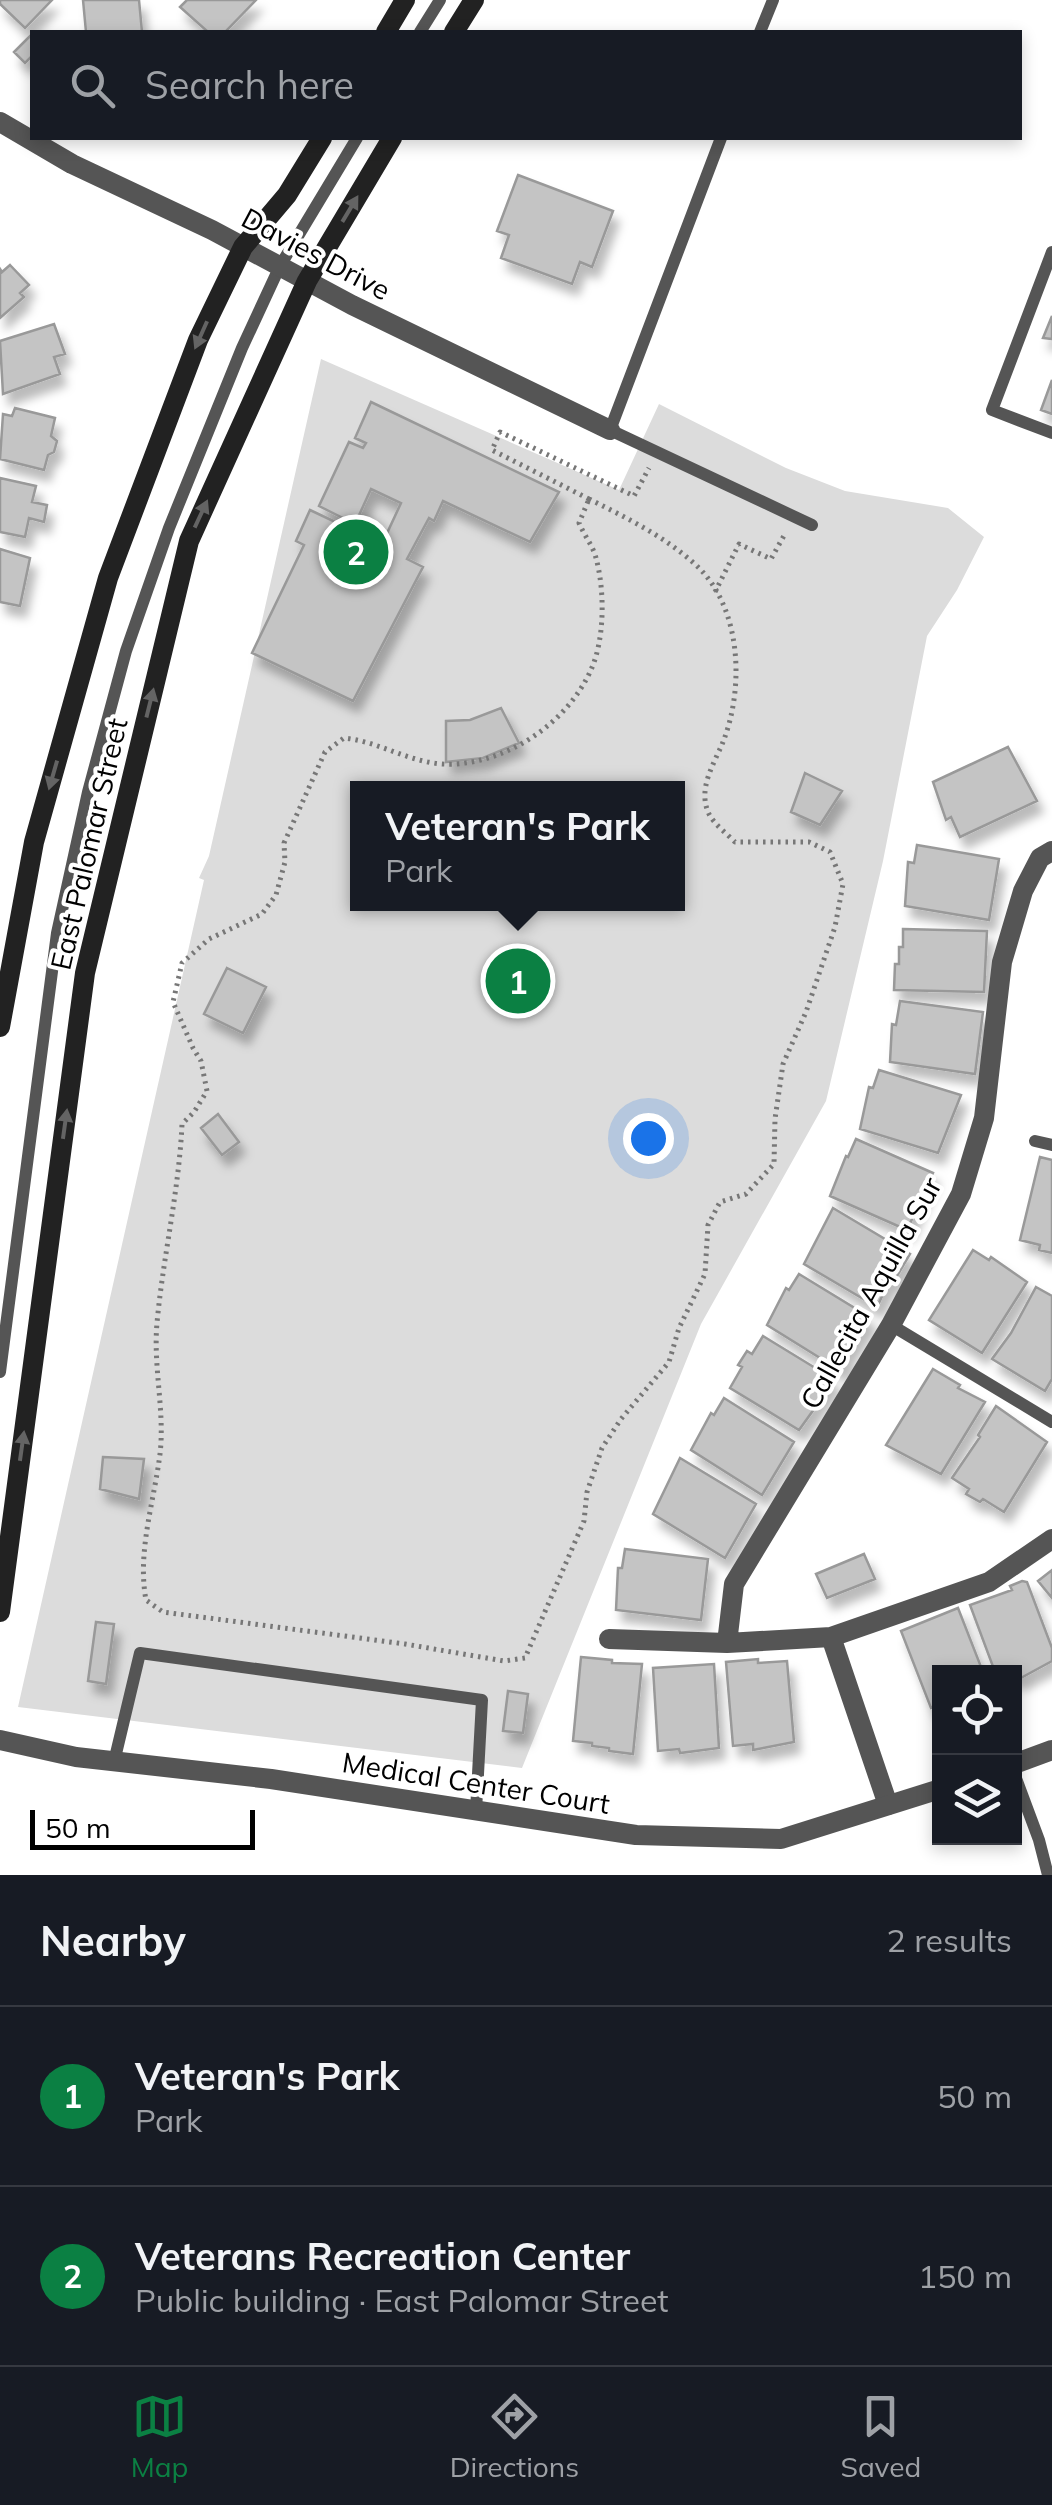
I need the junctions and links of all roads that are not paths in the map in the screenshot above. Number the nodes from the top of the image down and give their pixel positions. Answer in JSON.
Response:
{"nodes":[{"id":1,"x":406,"y":0,"type":"edge"},
{"id":2,"x":440,"y":0,"type":"edge"},
{"id":3,"x":474,"y":0,"type":"edge"},
{"id":4,"x":773,"y":0,"type":"edge"},
{"id":5,"x":387,"y":30,"type":"edge"},
{"id":6,"x":421,"y":30,"type":"edge"},
{"id":7,"x":455,"y":30,"type":"edge"},
{"id":8,"x":761,"y":30,"type":"edge"},
{"id":9,"x":0,"y":122,"type":"edge"},
{"id":10,"x":30,"y":140,"type":"edge"},
{"id":11,"x":31,"y":140,"type":"edge"},
{"id":12,"x":321,"y":140,"type":"edge"},
{"id":13,"x":356,"y":140,"type":"edge"},
{"id":14,"x":391,"y":140,"type":"edge"},
{"id":15,"x":720,"y":140,"type":"edge"},
{"id":16,"x":244,"y":248,"type":"junction"},
{"id":17,"x":1052,"y":252,"type":"edge"},
{"id":18,"x":280,"y":266,"type":"junction"},
{"id":19,"x":307,"y":281,"type":"junction"},
{"id":20,"x":610,"y":430,"type":"junction"},
{"id":21,"x":1052,"y":434,"type":"edge"},
{"id":22,"x":812,"y":525,"type":"dead end"},
{"id":23,"x":1052,"y":851,"type":"edge"},
{"id":24,"x":0,"y":1027,"type":"edge"},
{"id":25,"x":1035,"y":1141,"type":"dead end"},
{"id":26,"x":1052,"y":1145,"type":"edge"},
{"id":27,"x":891,"y":1326,"type":"junction"},
{"id":28,"x":0,"y":1372,"type":"edge"},
{"id":29,"x":1052,"y":1422,"type":"edge"},
{"id":30,"x":1052,"y":1539,"type":"edge"},
{"id":31,"x":0,"y":1612,"type":"edge"},
{"id":32,"x":831,"y":1636,"type":"junction"},
{"id":33,"x":609,"y":1638,"type":"dead end"},
{"id":34,"x":727,"y":1643,"type":"junction"},
{"id":35,"x":0,"y":1740,"type":"edge"},
{"id":36,"x":1052,"y":1750,"type":"edge"},
{"id":37,"x":1022,"y":1761,"type":"edge"},
{"id":38,"x":114,"y":1762,"type":"junction"},
{"id":39,"x":932,"y":1791,"type":"edge"},
{"id":40,"x":1022,"y":1794,"type":"edge"},
{"id":41,"x":888,"y":1805,"type":"junction"},
{"id":42,"x":476,"y":1811,"type":"junction"},
{"id":43,"x":1048,"y":1875,"type":"edge"}],
"edges":[{"from":1,"to":5,"type":"main road"},
{"from":2,"to":6,"type":"lane"},
{"from":3,"to":7,"type":"main road"},
{"from":4,"to":8,"type":"lane"},
{"from":9,"to":10,"type":"street","name":"Davies Drive"},
{"from":11,"to":16,"type":"street","name":"Davies Drive"},
{"from":12,"to":16,"type":"main road","name":"East Palomar Street"},
{"from":13,"to":18,"type":"lane"},
{"from":19,"to":14,"type":"main road","name":"East Palomar Street","one_way":true},
{"from":15,"to":20,"type":"lane"},
{"from":16,"to":18,"type":"street","name":"Davies Drive"},
{"from":16,"to":24,"type":"main road","name":"East Palomar Street","one_way":true},
{"from":17,"to":21,"type":"lane"},
{"from":18,"to":19,"type":"street","name":"Davies Drive"},
{"from":18,"to":28,"type":"lane"},
{"from":19,"to":20,"type":"street","name":"Davies Drive"},
{"from":31,"to":19,"type":"main road","name":"East Palomar Street","one_way":true},
{"from":20,"to":22,"type":"lane"},
{"from":23,"to":27,"type":"street","name":"Callecita Aquilla Sur"},
{"from":25,"to":26,"type":"lane"},
{"from":27,"to":29,"type":"lane"},
{"from":27,"to":34,"type":"street","name":"Callecita Aquilla Sur"},
{"from":30,"to":32,"type":"street"},
{"from":32,"to":34,"type":"street"},
{"from":32,"to":41,"type":"street"},
{"from":33,"to":34,"type":"street"},
{"from":35,"to":38,"type":"street","name":"Medical Center Court"},
{"from":36,"to":37,"type":"street"},
{"from":38,"to":42,"type":"street","name":"Medical Center Court"},
{"from":38,"to":42,"type":"lane"},
{"from":39,"to":41,"type":"street","name":"Medical Center Court"},
{"from":40,"to":43,"type":"lane"},
{"from":41,"to":42,"type":"street","name":"Medical Center Court"}]}
